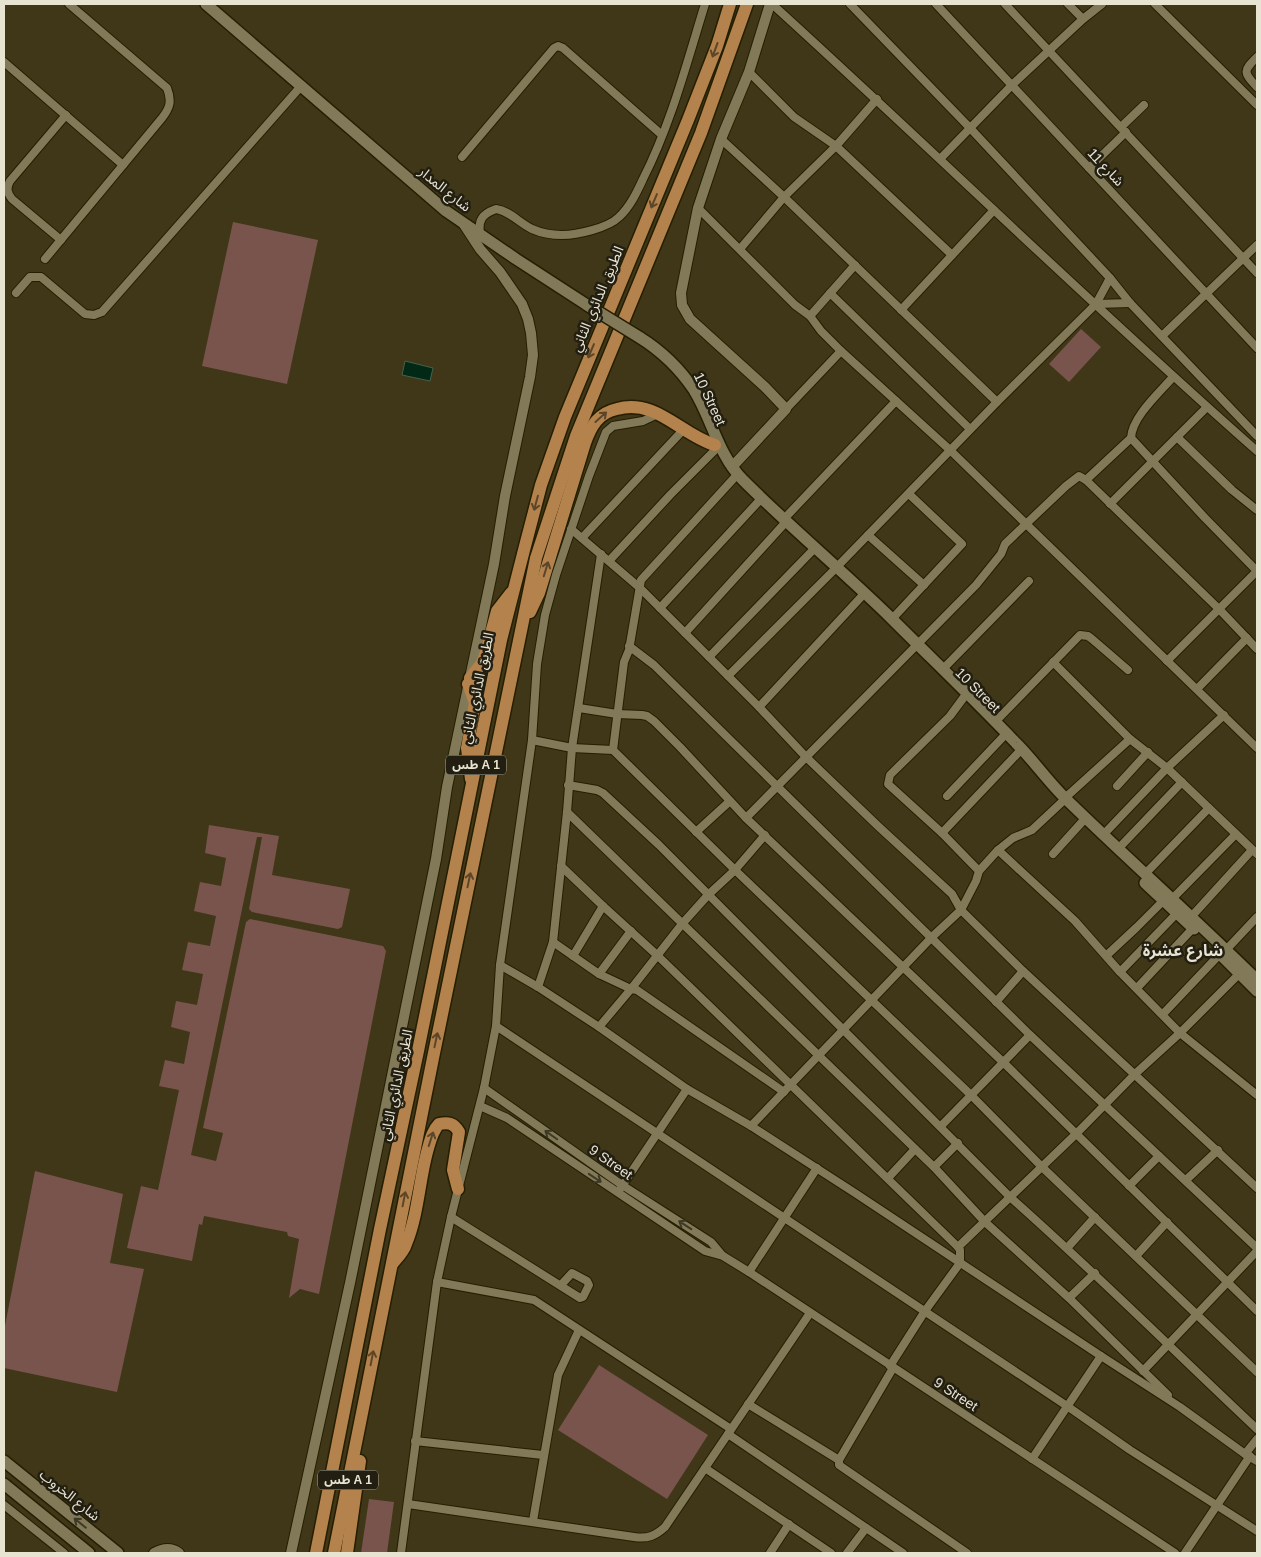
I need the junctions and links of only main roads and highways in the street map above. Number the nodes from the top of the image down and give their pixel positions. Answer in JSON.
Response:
{"nodes":[{"id":1,"x":206,"y":4,"type":"edge"},
{"id":2,"x":730,"y":4,"type":"edge"},
{"id":3,"x":747,"y":4,"type":"edge"},
{"id":4,"x":681,"y":374,"type":"junction"},
{"id":5,"x":716,"y":447,"type":"junction"},
{"id":6,"x":734,"y":472,"type":"junction"},
{"id":7,"x":784,"y":522,"type":"junction"},
{"id":8,"x":835,"y":569,"type":"junction"},
{"id":9,"x":514,"y":589,"type":"junction"},
{"id":10,"x":521,"y":630,"type":"junction"},
{"id":11,"x":915,"y":646,"type":"junction"},
{"id":12,"x":965,"y":695,"type":"junction"},
{"id":13,"x":472,"y":786,"type":"junction"},
{"id":14,"x":1064,"y":800,"type":"junction"},
{"id":15,"x":1168,"y":899,"type":"junction"},
{"id":16,"x":1223,"y":952,"type":"junction"},
{"id":17,"x":1256,"y":975,"type":"edge"},
{"id":18,"x":1257,"y":991,"type":"edge"},
{"id":19,"x":458,"y":1189,"type":"road end"},
{"id":20,"x":390,"y":1268,"type":"junction"},
{"id":21,"x":362,"y":1406,"type":"junction"},
{"id":22,"x":4,"y":1461,"type":"edge"},
{"id":23,"x":4,"y":1484,"type":"edge"},
{"id":24,"x":89,"y":1553,"type":"edge"},
{"id":25,"x":118,"y":1553,"type":"edge"},
{"id":26,"x":316,"y":1553,"type":"edge"},
{"id":27,"x":334,"y":1553,"type":"edge"},
{"id":28,"x":347,"y":1553,"type":"edge"}],
"edges":[{"from":1,"to":4,"type":"main road","name":"شارع المدار","bridge":true},
{"from":2,"to":9,"type":"highway","name":"الطريق الدائري الثاني","number":"طس A 1","one_way":true},
{"from":3,"to":10,"type":"highway","number":"طس A 1"},
{"from":4,"to":5,"type":"main road","name":"10 Street"},
{"from":4,"to":6,"type":"main road","name":"10 Street"},
{"from":5,"to":6,"type":"main road","name":"10 Street"},
{"from":10,"to":5,"type":"highway","one_way":true},
{"from":6,"to":7,"type":"main road","name":"10 Street"},
{"from":6,"to":7,"type":"main road","name":"10 Street"},
{"from":7,"to":8,"type":"main road","name":"10 Street"},
{"from":7,"to":8,"type":"main road","name":"10 Street"},
{"from":8,"to":11,"type":"main road","name":"10 Street"},
{"from":8,"to":11,"type":"main road","name":"10 Street"},
{"from":9,"to":13,"type":"highway","name":"الطريق الدائري الثاني","number":"طس A 1"},
{"from":9,"to":13,"type":"highway"},
{"from":20,"to":10,"type":"highway","number":"طس A 1","one_way":true},
{"from":11,"to":12,"type":"main road","name":"10 Street"},
{"from":11,"to":12,"type":"main road","name":"10 Street"},
{"from":12,"to":14,"type":"main road","name":"10 Street"},
{"from":12,"to":14,"type":"main road","name":"10 Street"},
{"from":13,"to":26,"type":"highway","name":"الطريق الدائري الثاني","number":"طس A 1"},
{"from":14,"to":15,"type":"main road","name":"10 Street"},
{"from":14,"to":15,"type":"main road","name":"10 Street"},
{"from":15,"to":16,"type":"main road","name":"10 Street"},
{"from":16,"to":17,"type":"main road","name":"10 Street"},
{"from":16,"to":18,"type":"main road","name":"10 Street"},
{"from":20,"to":19,"type":"highway","one_way":true},
{"from":21,"to":20,"type":"highway","number":"طس A 1","one_way":true},
{"from":21,"to":27,"type":"highway","number":"طس A 1"},
{"from":21,"to":28,"type":"highway"},
{"from":25,"to":22,"type":"main road","name":"شارع الخروب","one_way":true},
{"from":23,"to":24,"type":"main road"}]}
